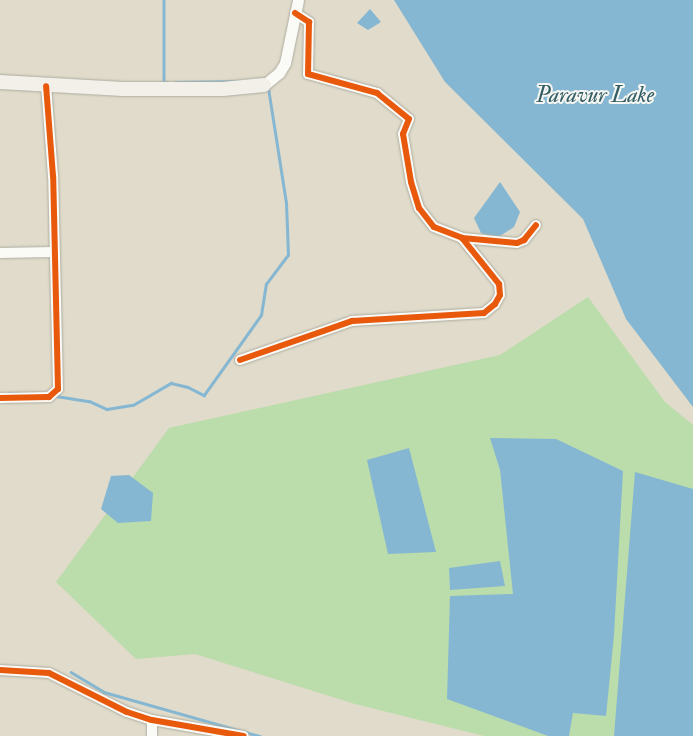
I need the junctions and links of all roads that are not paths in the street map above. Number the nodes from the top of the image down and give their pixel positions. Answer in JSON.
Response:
{"nodes":[{"id":1,"x":298,"y":0,"type":"edge"},
{"id":2,"x":295,"y":13,"type":"junction"},
{"id":3,"x":269,"y":81,"type":"joint"},
{"id":4,"x":0,"y":82,"type":"edge"},
{"id":5,"x":46,"y":86,"type":"junction"},
{"id":6,"x":536,"y":225,"type":"dead end"},
{"id":7,"x":462,"y":238,"type":"junction"},
{"id":8,"x":54,"y":252,"type":"junction"},
{"id":9,"x":0,"y":253,"type":"edge"},
{"id":10,"x":240,"y":360,"type":"dead end"},
{"id":11,"x":0,"y":398,"type":"edge"},
{"id":12,"x":0,"y":670,"type":"edge"},
{"id":13,"x":152,"y":720,"type":"junction"},
{"id":14,"x":152,"y":736,"type":"edge"},
{"id":15,"x":244,"y":736,"type":"edge"}],
"edges":[{"from":1,"to":2,"type":"street"},
{"from":2,"to":3,"type":"street"},
{"from":2,"to":7,"type":"street"},
{"from":3,"to":5,"type":"main road"},
{"from":4,"to":5,"type":"main road"},
{"from":5,"to":8,"type":"street"},
{"from":6,"to":7,"type":"street"},
{"from":7,"to":10,"type":"street"},
{"from":8,"to":9,"type":"street"},
{"from":8,"to":11,"type":"street"},
{"from":12,"to":13,"type":"street"},
{"from":13,"to":14,"type":"street"},
{"from":13,"to":15,"type":"street"}]}
